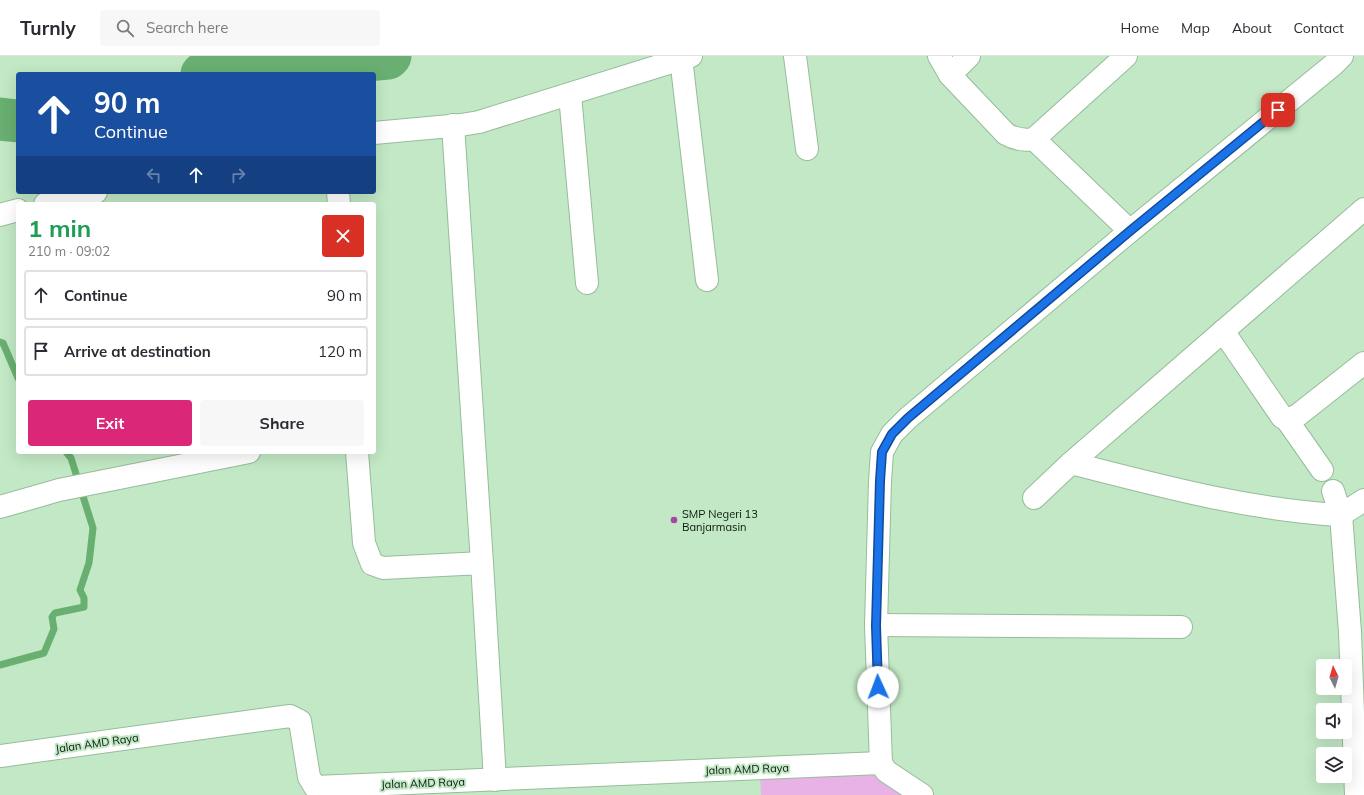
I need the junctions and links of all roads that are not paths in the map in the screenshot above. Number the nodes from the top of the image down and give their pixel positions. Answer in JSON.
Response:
{"nodes":[{"id":1,"x":794,"y":56,"type":"edge"},
{"id":2,"x":939,"y":56,"type":"edge"},
{"id":3,"x":969,"y":56,"type":"edge"},
{"id":4,"x":1126,"y":56,"type":"edge"},
{"id":5,"x":1342,"y":56,"type":"edge"},
{"id":6,"x":686,"y":57,"type":"edge"},
{"id":7,"x":950,"y":75,"type":"junction"},
{"id":8,"x":570,"y":95,"type":"junction"},
{"id":9,"x":453,"y":126,"type":"junction"},
{"id":10,"x":376,"y":133,"type":"edge"},
{"id":11,"x":1034,"y":139,"type":"junction"},
{"id":12,"x":807,"y":149,"type":"dead end"},
{"id":13,"x":88,"y":194,"type":"edge"},
{"id":14,"x":54,"y":202,"type":"edge"},
{"id":15,"x":1364,"y":209,"type":"edge"},
{"id":16,"x":16,"y":211,"type":"edge"},
{"id":17,"x":0,"y":215,"type":"edge"},
{"id":18,"x":1130,"y":231,"type":"junction"},
{"id":19,"x":707,"y":280,"type":"dead end"},
{"id":20,"x":586,"y":283,"type":"dead end"},
{"id":21,"x":1223,"y":331,"type":"junction"},
{"id":22,"x":1364,"y":363,"type":"edge"},
{"id":23,"x":1287,"y":420,"type":"junction"},
{"id":24,"x":239,"y":454,"type":"edge"},
{"id":25,"x":358,"y":454,"type":"edge"},
{"id":26,"x":1071,"y":463,"type":"junction"},
{"id":27,"x":1322,"y":470,"type":"dead end"},
{"id":28,"x":1333,"y":491,"type":"dead end"},
{"id":29,"x":1034,"y":498,"type":"dead end"},
{"id":30,"x":1364,"y":500,"type":"edge"},
{"id":31,"x":0,"y":507,"type":"edge"},
{"id":32,"x":1341,"y":515,"type":"junction"},
{"id":33,"x":482,"y":563,"type":"junction"},
{"id":34,"x":876,"y":626,"type":"junction"},
{"id":35,"x":1181,"y":627,"type":"dead end"},
{"id":36,"x":1357,"y":632,"type":"edge"},
{"id":37,"x":0,"y":756,"type":"edge"},
{"id":38,"x":881,"y":763,"type":"junction"},
{"id":39,"x":1359,"y":773,"type":"edge"},
{"id":40,"x":496,"y":780,"type":"junction"},
{"id":41,"x":922,"y":795,"type":"edge"},
{"id":42,"x":1356,"y":795,"type":"edge"}],
"edges":[{"from":1,"to":12,"type":"street"},
{"from":2,"to":7,"type":"street"},
{"from":3,"to":7,"type":"street"},
{"from":4,"to":11,"type":"street"},
{"from":5,"to":18,"type":"street"},
{"from":6,"to":8,"type":"street"},
{"from":6,"to":19,"type":"street"},
{"from":7,"to":11,"type":"street"},
{"from":8,"to":9,"type":"street"},
{"from":8,"to":20,"type":"street"},
{"from":9,"to":10,"type":"street"},
{"from":9,"to":33,"type":"street"},
{"from":11,"to":18,"type":"street"},
{"from":13,"to":14,"type":"street"},
{"from":15,"to":21,"type":"street"},
{"from":16,"to":17,"type":"street"},
{"from":18,"to":34,"type":"street"},
{"from":21,"to":23,"type":"street"},
{"from":21,"to":26,"type":"street"},
{"from":22,"to":23,"type":"street"},
{"from":23,"to":27,"type":"street"},
{"from":24,"to":31,"type":"street"},
{"from":25,"to":33,"type":"street"},
{"from":26,"to":29,"type":"street"},
{"from":26,"to":32,"type":"street"},
{"from":28,"to":32,"type":"street"},
{"from":30,"to":32,"type":"street"},
{"from":32,"to":36,"type":"street"},
{"from":33,"to":40,"type":"street"},
{"from":34,"to":35,"type":"street"},
{"from":34,"to":38,"type":"street"},
{"from":36,"to":39,"type":"street"},
{"from":37,"to":40,"type":"street","name":"Jalan AMD Raya"},
{"from":38,"to":40,"type":"street","name":"Jalan AMD Raya"},
{"from":38,"to":41,"type":"street"},
{"from":39,"to":42,"type":"street"}]}
